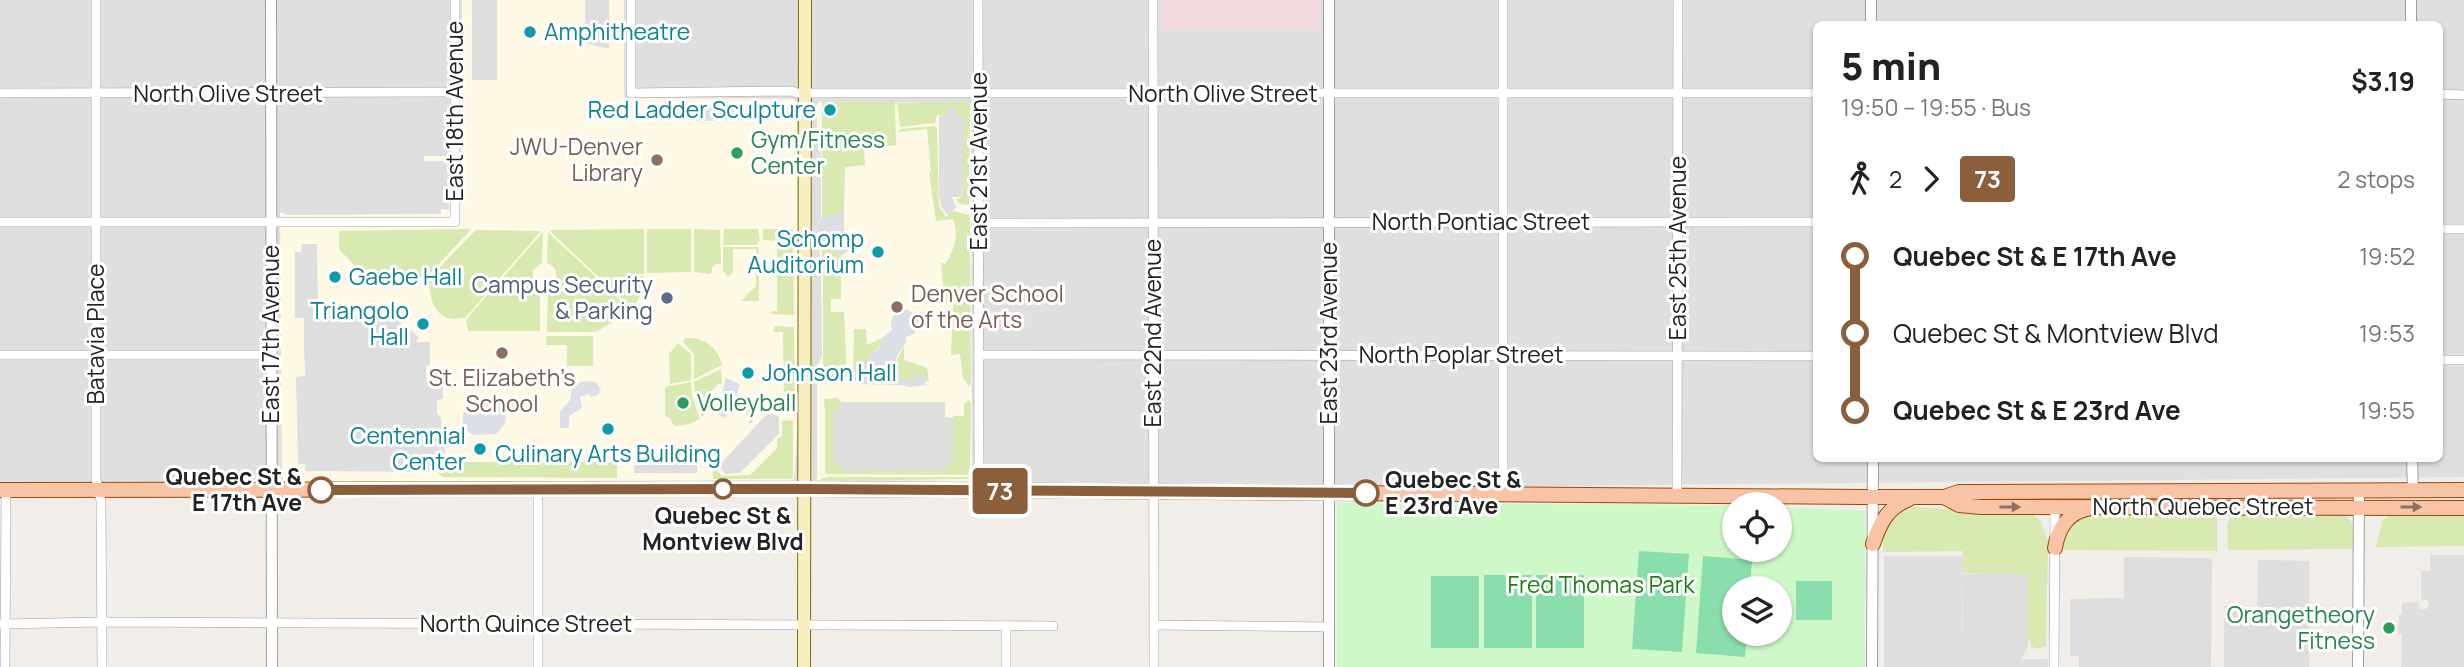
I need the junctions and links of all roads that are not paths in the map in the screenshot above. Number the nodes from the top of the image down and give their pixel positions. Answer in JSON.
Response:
{"nodes":[{"id":1,"x":96,"y":0,"type":"edge"},
{"id":2,"x":271,"y":0,"type":"edge"},
{"id":3,"x":455,"y":0,"type":"edge"},
{"id":4,"x":631,"y":0,"type":"edge"},
{"id":5,"x":805,"y":0,"type":"edge"},
{"id":6,"x":978,"y":0,"type":"edge"},
{"id":7,"x":1153,"y":0,"type":"edge"},
{"id":8,"x":1329,"y":0,"type":"edge"},
{"id":9,"x":1503,"y":0,"type":"edge"},
{"id":10,"x":1678,"y":0,"type":"edge"},
{"id":11,"x":1871,"y":0,"type":"edge"},
{"id":12,"x":2411,"y":0,"type":"edge"},
{"id":13,"x":1871,"y":21,"type":"edge"},
{"id":14,"x":2411,"y":21,"type":"edge"},
{"id":15,"x":455,"y":92,"type":"junction"},
{"id":16,"x":0,"y":93,"type":"edge"},
{"id":17,"x":806,"y":93,"type":"junction"},
{"id":18,"x":1813,"y":93,"type":"edge"},
{"id":19,"x":96,"y":94,"type":"junction"},
{"id":20,"x":271,"y":94,"type":"junction"},
{"id":21,"x":979,"y":94,"type":"junction"},
{"id":22,"x":1153,"y":94,"type":"junction"},
{"id":23,"x":1329,"y":94,"type":"junction"},
{"id":24,"x":1503,"y":94,"type":"junction"},
{"id":25,"x":1678,"y":94,"type":"junction"},
{"id":26,"x":2443,"y":94,"type":"edge"},
{"id":27,"x":2464,"y":95,"type":"edge"},
{"id":28,"x":1678,"y":221,"type":"junction"},
{"id":29,"x":0,"y":222,"type":"edge"},
{"id":30,"x":272,"y":222,"type":"junction"},
{"id":31,"x":978,"y":222,"type":"junction"},
{"id":32,"x":1153,"y":222,"type":"junction"},
{"id":33,"x":1329,"y":222,"type":"junction"},
{"id":34,"x":1503,"y":222,"type":"junction"},
{"id":35,"x":1813,"y":222,"type":"edge"},
{"id":36,"x":95,"y":223,"type":"junction"},
{"id":37,"x":2443,"y":229,"type":"edge"},
{"id":38,"x":2464,"y":229,"type":"edge"},
{"id":39,"x":0,"y":355,"type":"edge"},
{"id":40,"x":271,"y":355,"type":"junction"},
{"id":41,"x":979,"y":355,"type":"junction"},
{"id":42,"x":1153,"y":355,"type":"junction"},
{"id":43,"x":1329,"y":355,"type":"junction"},
{"id":44,"x":1503,"y":355,"type":"junction"},
{"id":45,"x":1677,"y":355,"type":"junction"},
{"id":46,"x":96,"y":356,"type":"junction"},
{"id":47,"x":1813,"y":356,"type":"edge"},
{"id":48,"x":2443,"y":359,"type":"edge"},
{"id":49,"x":2464,"y":360,"type":"edge"},
{"id":50,"x":1873,"y":462,"type":"edge"},
{"id":51,"x":2412,"y":462,"type":"edge"},
{"id":52,"x":538,"y":489,"type":"junction"},
{"id":53,"x":806,"y":489,"type":"junction"},
{"id":54,"x":2359,"y":489,"type":"junction"},
{"id":55,"x":2413,"y":489,"type":"junction"},
{"id":56,"x":3,"y":490,"type":"edge"},
{"id":57,"x":99,"y":490,"type":"junction"},
{"id":58,"x":271,"y":490,"type":"junction"},
{"id":59,"x":2464,"y":490,"type":"edge"},
{"id":60,"x":979,"y":491,"type":"junction"},
{"id":61,"x":2079,"y":491,"type":"junction"},
{"id":62,"x":1153,"y":492,"type":"junction"},
{"id":63,"x":1329,"y":493,"type":"junction"},
{"id":64,"x":1503,"y":495,"type":"junction"},
{"id":65,"x":1677,"y":495,"type":"junction"},
{"id":66,"x":1873,"y":497,"type":"junction"},
{"id":67,"x":1914,"y":497,"type":"junction"},
{"id":68,"x":1944,"y":497,"type":"junction"},
{"id":69,"x":2055,"y":507,"type":"junction"},
{"id":70,"x":2100,"y":507,"type":"junction"},
{"id":71,"x":2359,"y":508,"type":"junction"},
{"id":72,"x":2464,"y":508,"type":"edge"},
{"id":73,"x":1873,"y":544,"type":"junction"},
{"id":74,"x":2055,"y":548,"type":"junction"},
{"id":75,"x":102,"y":622,"type":"junction"},
{"id":76,"x":272,"y":623,"type":"junction"},
{"id":77,"x":3,"y":624,"type":"edge"},
{"id":78,"x":537,"y":624,"type":"junction"},
{"id":79,"x":804,"y":625,"type":"junction"},
{"id":80,"x":1154,"y":625,"type":"junction"},
{"id":81,"x":1006,"y":626,"type":"junction"},
{"id":82,"x":1053,"y":626,"type":"dead end"},
{"id":83,"x":1329,"y":627,"type":"junction"},
{"id":84,"x":5,"y":667,"type":"edge"},
{"id":85,"x":102,"y":667,"type":"edge"},
{"id":86,"x":272,"y":667,"type":"edge"},
{"id":87,"x":538,"y":667,"type":"edge"},
{"id":88,"x":804,"y":667,"type":"edge"},
{"id":89,"x":1006,"y":667,"type":"edge"},
{"id":90,"x":1154,"y":667,"type":"edge"},
{"id":91,"x":1329,"y":667,"type":"edge"},
{"id":92,"x":1872,"y":667,"type":"edge"},
{"id":93,"x":2054,"y":667,"type":"edge"},
{"id":94,"x":2358,"y":667,"type":"edge"}],
"edges":[{"from":1,"to":19,"type":"street","name":"Batavia Place"},
{"from":2,"to":20,"type":"street","name":"East 17th Avenue"},
{"from":3,"to":15,"type":"street","name":"East 18th Avenue"},
{"from":4,"to":17,"type":"street","name":"North Olive Street"},
{"from":5,"to":17,"type":"main road"},
{"from":6,"to":21,"type":"street","name":"East 21st Avenue"},
{"from":7,"to":22,"type":"street","name":"East 22nd Avenue"},
{"from":8,"to":23,"type":"street","name":"East 23rd Avenue"},
{"from":9,"to":24,"type":"street"},
{"from":10,"to":25,"type":"street","name":"East 25th Avenue"},
{"from":11,"to":13,"type":"street"},
{"from":12,"to":14,"type":"street"},
{"from":15,"to":20,"type":"street","name":"North Olive Street"},
{"from":15,"to":30,"type":"street","name":"East 18th Avenue"},
{"from":16,"to":19,"type":"street","name":"North Olive Street"},
{"from":17,"to":21,"type":"street","name":"North Olive Street"},
{"from":17,"to":53,"type":"main road"},
{"from":18,"to":25,"type":"street","name":"North Olive Street"},
{"from":19,"to":20,"type":"street","name":"North Olive Street"},
{"from":19,"to":36,"type":"street","name":"Batavia Place"},
{"from":20,"to":30,"type":"street","name":"East 17th Avenue"},
{"from":21,"to":22,"type":"street","name":"North Olive Street"},
{"from":21,"to":31,"type":"street","name":"East 21st Avenue"},
{"from":22,"to":23,"type":"street","name":"North Olive Street"},
{"from":22,"to":32,"type":"street","name":"East 22nd Avenue"},
{"from":23,"to":24,"type":"street","name":"North Olive Street"},
{"from":23,"to":33,"type":"street","name":"East 23rd Avenue"},
{"from":24,"to":25,"type":"street","name":"North Olive Street"},
{"from":24,"to":34,"type":"street"},
{"from":25,"to":28,"type":"street","name":"East 25th Avenue"},
{"from":26,"to":27,"type":"street"},
{"from":28,"to":34,"type":"street","name":"North Pontiac Street"},
{"from":28,"to":35,"type":"street","name":"North Pontiac Street"},
{"from":28,"to":45,"type":"street","name":"East 25th Avenue"},
{"from":29,"to":36,"type":"street"},
{"from":30,"to":36,"type":"street"},
{"from":30,"to":40,"type":"street","name":"East 17th Avenue"},
{"from":31,"to":32,"type":"street","name":"North Pontiac Street"},
{"from":31,"to":41,"type":"street","name":"East 21st Avenue"},
{"from":32,"to":33,"type":"street","name":"North Pontiac Street"},
{"from":32,"to":42,"type":"street","name":"East 22nd Avenue"},
{"from":33,"to":34,"type":"street","name":"North Pontiac Street"},
{"from":33,"to":43,"type":"street","name":"East 23rd Avenue"},
{"from":34,"to":44,"type":"street"},
{"from":36,"to":46,"type":"street","name":"Batavia Place"},
{"from":37,"to":38,"type":"street"},
{"from":39,"to":46,"type":"street"},
{"from":40,"to":46,"type":"street"},
{"from":40,"to":58,"type":"street","name":"East 17th Avenue"},
{"from":41,"to":42,"type":"street","name":"North Poplar Street"},
{"from":41,"to":60,"type":"street","name":"East 21st Avenue"},
{"from":42,"to":43,"type":"street","name":"North Poplar Street"},
{"from":42,"to":62,"type":"street","name":"East 22nd Avenue"},
{"from":43,"to":44,"type":"street","name":"North Poplar Street"},
{"from":43,"to":63,"type":"street","name":"East 23rd Avenue"},
{"from":44,"to":45,"type":"street","name":"North Poplar Street"},
{"from":44,"to":64,"type":"street"},
{"from":45,"to":47,"type":"street","name":"North Poplar Street"},
{"from":45,"to":65,"type":"street","name":"East 25th Avenue"},
{"from":46,"to":57,"type":"street","name":"Batavia Place"},
{"from":48,"to":49,"type":"street"},
{"from":50,"to":66,"type":"street"},
{"from":51,"to":55,"type":"street"},
{"from":52,"to":53,"type":"main road","name":"North Quebec Street"},
{"from":52,"to":58,"type":"main road","name":"North Quebec Street"},
{"from":52,"to":78,"type":"street"},
{"from":53,"to":60,"type":"main road","name":"North Quebec Street"},
{"from":53,"to":79,"type":"main road"},
{"from":54,"to":55,"type":"main road","name":"North Quebec Street"},
{"from":54,"to":61,"type":"main road","name":"North Quebec Street"},
{"from":54,"to":71,"type":"street"},
{"from":55,"to":59,"type":"main road","name":"North Quebec Street"},
{"from":56,"to":57,"type":"main road","name":"North Quebec Street"},
{"from":56,"to":77,"type":"street"},
{"from":57,"to":58,"type":"main road","name":"North Quebec Street"},
{"from":57,"to":75,"type":"street","name":"Batavia Place"},
{"from":58,"to":76,"type":"street","name":"East 17th Avenue"},
{"from":60,"to":62,"type":"main road","name":"North Quebec Street"},
{"from":61,"to":68,"type":"main road","name":"North Quebec Street"},
{"from":61,"to":69,"type":"main road"},
{"from":62,"to":63,"type":"main road","name":"North Quebec Street"},
{"from":62,"to":80,"type":"street","name":"East 22nd Avenue"},
{"from":63,"to":64,"type":"main road","name":"North Quebec Street"},
{"from":63,"to":83,"type":"street","name":"East 23rd Avenue"},
{"from":64,"to":65,"type":"main road","name":"North Quebec Street"},
{"from":65,"to":66,"type":"main road","name":"North Quebec Street"},
{"from":66,"to":67,"type":"main road","name":"North Quebec Street"},
{"from":66,"to":73,"type":"street"},
{"from":67,"to":68,"type":"main road","name":"North Quebec Street"},
{"from":67,"to":73,"type":"main road"},
{"from":68,"to":69,"type":"main road","name":"North Quebec Street","one_way":true},
{"from":69,"to":70,"type":"main road","name":"North Quebec Street"},
{"from":69,"to":74,"type":"street"},
{"from":70,"to":71,"type":"main road","name":"North Quebec Street"},
{"from":70,"to":74,"type":"main road"},
{"from":71,"to":72,"type":"main road","name":"North Quebec Street","one_way":true},
{"from":71,"to":94,"type":"street"},
{"from":73,"to":92,"type":"street"},
{"from":74,"to":93,"type":"street"},
{"from":75,"to":76,"type":"street","name":"North Quince Street"},
{"from":75,"to":77,"type":"street","name":"North Quince Street"},
{"from":75,"to":85,"type":"street","name":"Batavia Place"},
{"from":76,"to":78,"type":"street","name":"North Quince Street"},
{"from":76,"to":86,"type":"street","name":"East 17th Avenue"},
{"from":77,"to":84,"type":"street"},
{"from":78,"to":79,"type":"street","name":"North Quince Street"},
{"from":78,"to":87,"type":"street"},
{"from":79,"to":81,"type":"street","name":"North Quince Street"},
{"from":79,"to":88,"type":"main road"},
{"from":80,"to":83,"type":"street"},
{"from":80,"to":90,"type":"street","name":"East 22nd Avenue"},
{"from":81,"to":82,"type":"street","name":"North Quince Street"},
{"from":81,"to":89,"type":"street"},
{"from":83,"to":91,"type":"street","name":"East 23rd Avenue"}]}
